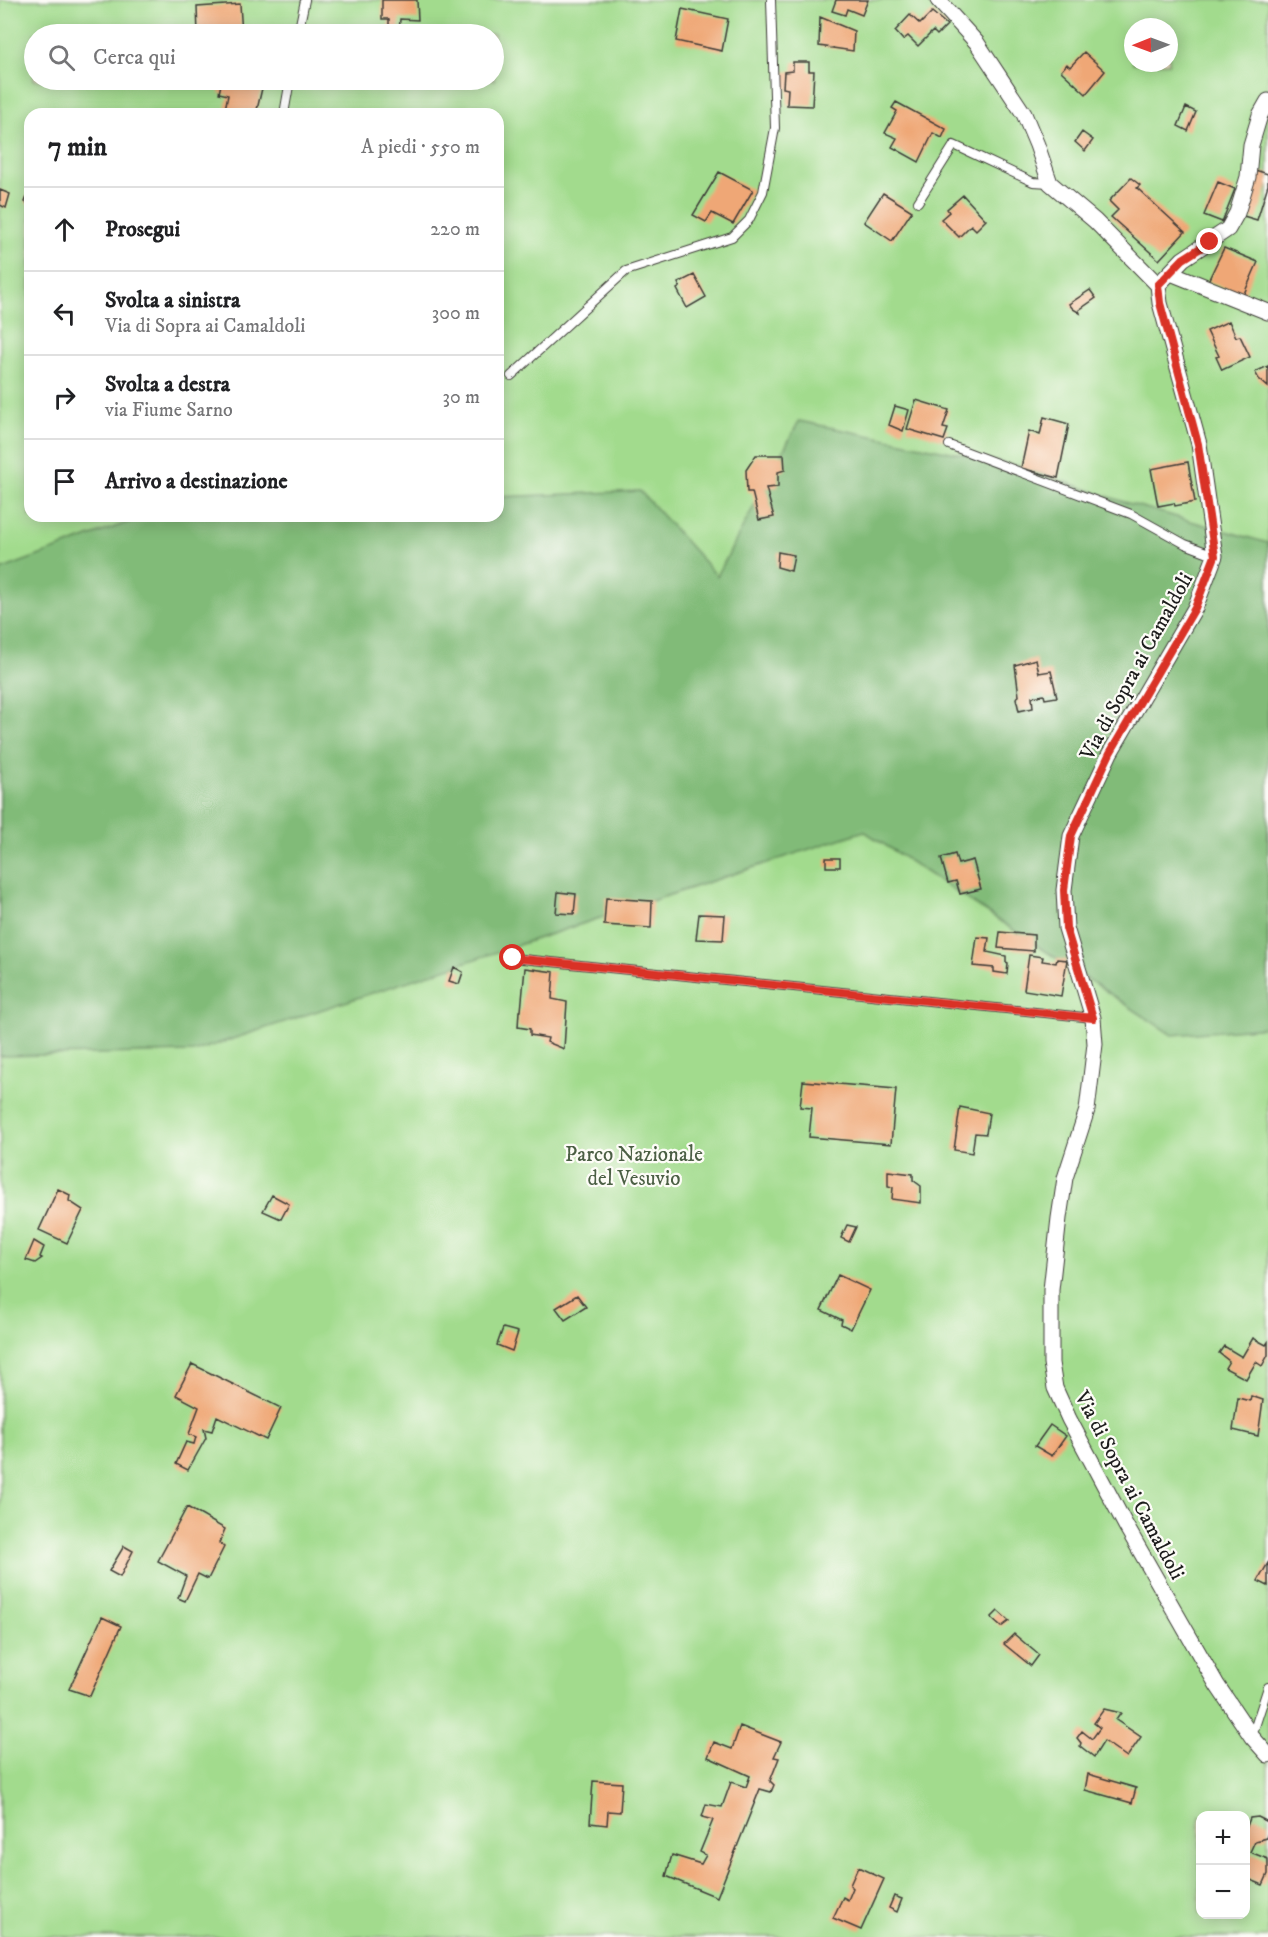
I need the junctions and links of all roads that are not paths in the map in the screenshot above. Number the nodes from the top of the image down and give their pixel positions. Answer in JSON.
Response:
{"nodes":[{"id":1,"x":305,"y":0,"type":"edge"},
{"id":2,"x":771,"y":0,"type":"edge"},
{"id":3,"x":938,"y":0,"type":"edge"},
{"id":4,"x":300,"y":24,"type":"edge"},
{"id":5,"x":288,"y":90,"type":"edge"},
{"id":6,"x":1268,"y":101,"type":"edge"},
{"id":7,"x":285,"y":108,"type":"edge"},
{"id":8,"x":1050,"y":183,"type":"junction"},
{"id":9,"x":918,"y":202,"type":"dead end"},
{"id":10,"x":1171,"y":273,"type":"junction"},
{"id":11,"x":1158,"y":285,"type":"junction"},
{"id":12,"x":1268,"y":312,"type":"edge"},
{"id":13,"x":510,"y":375,"type":"dead end"},
{"id":14,"x":949,"y":445,"type":"dead end"},
{"id":15,"x":1215,"y":556,"type":"junction"},
{"id":16,"x":513,"y":958,"type":"dead end"},
{"id":17,"x":1093,"y":1018,"type":"junction"},
{"id":18,"x":1268,"y":1687,"type":"edge"},
{"id":19,"x":1251,"y":1737,"type":"junction"},
{"id":20,"x":1268,"y":1755,"type":"edge"}],
"edges":[{"from":1,"to":4,"type":"lane"},
{"from":2,"to":13,"type":"lane"},
{"from":3,"to":8,"type":"street"},
{"from":5,"to":7,"type":"lane"},
{"from":6,"to":10,"type":"street"},
{"from":8,"to":9,"type":"lane"},
{"from":8,"to":11,"type":"street"},
{"from":10,"to":11,"type":"street"},
{"from":10,"to":12,"type":"street"},
{"from":11,"to":15,"type":"street","name":"Via di Sopra ai Camaldoli"},
{"from":14,"to":15,"type":"lane"},
{"from":15,"to":17,"type":"street","name":"Via di Sopra ai Camaldoli"},
{"from":16,"to":17,"type":"lane"},
{"from":17,"to":19,"type":"street","name":"Via di Sopra ai Camaldoli"},
{"from":18,"to":19,"type":"lane"},
{"from":19,"to":20,"type":"street","name":"Via di Sopra ai Camaldoli"}]}
